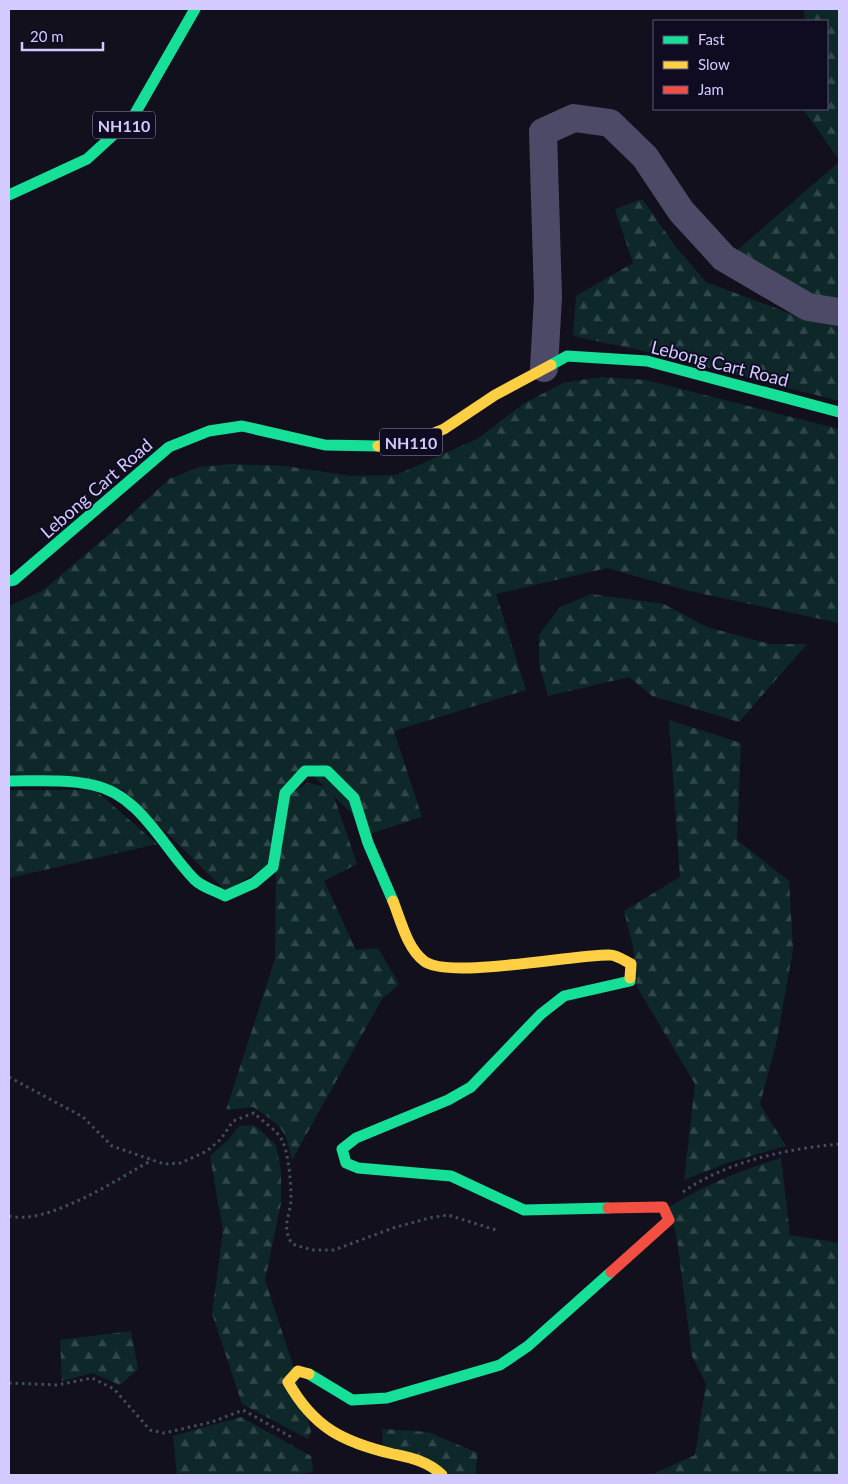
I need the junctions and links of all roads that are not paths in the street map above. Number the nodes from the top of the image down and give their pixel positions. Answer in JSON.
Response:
{"nodes":[{"id":1,"x":195,"y":9,"type":"edge"},
{"id":2,"x":9,"y":196,"type":"edge"},
{"id":3,"x":839,"y":312,"type":"edge"},
{"id":4,"x":544,"y":368,"type":"junction"},
{"id":5,"x":839,"y":412,"type":"edge"},
{"id":6,"x":9,"y":581,"type":"edge"},
{"id":7,"x":9,"y":781,"type":"edge"},
{"id":8,"x":442,"y":1475,"type":"edge"}],
"edges":[{"from":1,"to":2,"type":"main road","number":"NH110"},
{"from":3,"to":4,"type":"street"},
{"from":4,"to":5,"type":"main road","name":"Lebong Cart Road","number":"NH110"},
{"from":4,"to":6,"type":"main road","name":"Lebong Cart Road","number":"NH110"},
{"from":7,"to":8,"type":"main road"}]}
